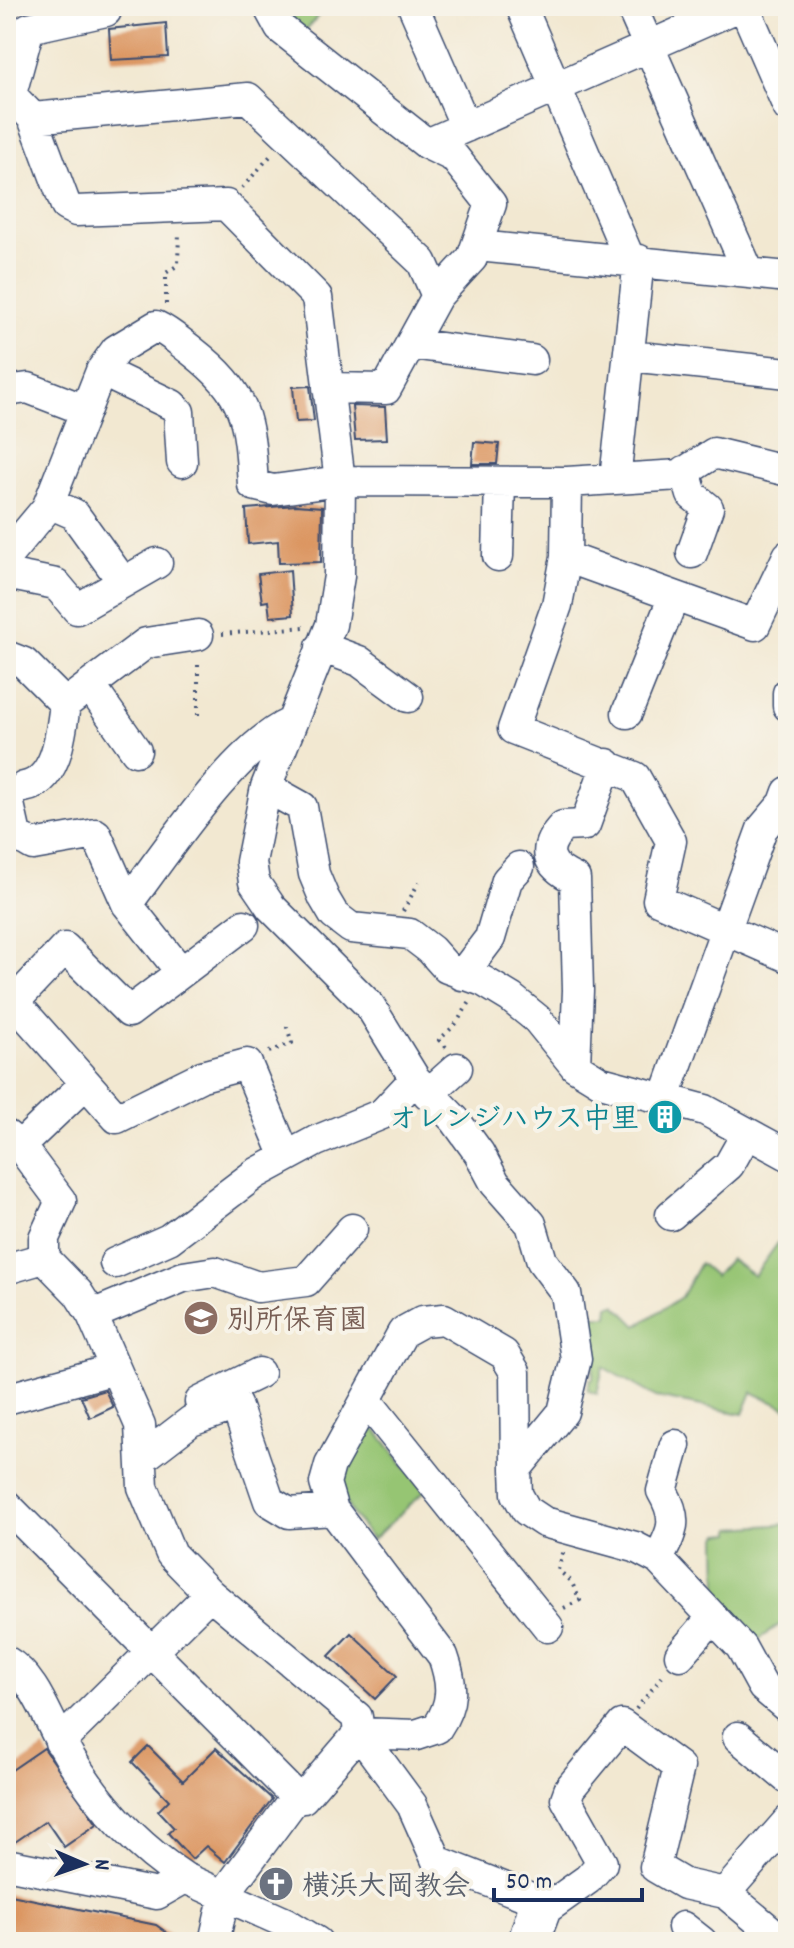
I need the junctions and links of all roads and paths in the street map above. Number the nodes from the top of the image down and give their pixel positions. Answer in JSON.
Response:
{"nodes":[{"id":1,"x":268,"y":6,"type":"edge"},
{"id":2,"x":413,"y":6,"type":"edge"},
{"id":3,"x":521,"y":6,"type":"edge"},
{"id":4,"x":631,"y":6,"type":"edge"},
{"id":5,"x":742,"y":6,"type":"edge"},
{"id":6,"x":106,"y":11,"type":"dead end"},
{"id":7,"x":648,"y":47,"type":"junction"},
{"id":8,"x":556,"y":87,"type":"junction"},
{"id":9,"x":9,"y":92,"type":"edge"},
{"id":10,"x":788,"y":107,"type":"edge"},
{"id":11,"x":33,"y":118,"type":"junction"},
{"id":12,"x":466,"y":127,"type":"junction"},
{"id":13,"x":288,"y":136,"type":"junction"},
{"id":14,"x":427,"y":144,"type":"junction"},
{"id":15,"x":233,"y":198,"type":"junction"},
{"id":16,"x":179,"y":208,"type":"junction"},
{"id":17,"x":478,"y":246,"type":"junction"},
{"id":18,"x":634,"y":260,"type":"junction"},
{"id":19,"x":749,"y":273,"type":"junction"},
{"id":20,"x":788,"y":277,"type":"edge"},
{"id":21,"x":437,"y":296,"type":"junction"},
{"id":22,"x":165,"y":330,"type":"junction"},
{"id":23,"x":411,"y":344,"type":"junction"},
{"id":24,"x":630,"y":356,"type":"junction"},
{"id":25,"x":532,"y":360,"type":"dead end"},
{"id":26,"x":101,"y":371,"type":"junction"},
{"id":27,"x":788,"y":373,"type":"edge"},
{"id":28,"x":328,"y":388,"type":"junction"},
{"id":29,"x":6,"y":391,"type":"edge"},
{"id":30,"x":85,"y":410,"type":"junction"},
{"id":31,"x":182,"y":462,"type":"dead end"},
{"id":32,"x":685,"y":471,"type":"junction"},
{"id":33,"x":788,"y":471,"type":"edge"},
{"id":34,"x":615,"y":479,"type":"junction"},
{"id":35,"x":340,"y":481,"type":"junction"},
{"id":36,"x":500,"y":482,"type":"junction"},
{"id":37,"x":567,"y":482,"type":"junction"},
{"id":38,"x":49,"y":503,"type":"junction"},
{"id":39,"x":692,"y":553,"type":"dead end"},
{"id":40,"x":498,"y":556,"type":"dead end"},
{"id":41,"x":788,"y":556,"type":"edge"},
{"id":42,"x":6,"y":557,"type":"edge"},
{"id":43,"x":566,"y":557,"type":"junction"},
{"id":44,"x":157,"y":563,"type":"dead end"},
{"id":45,"x":6,"y":574,"type":"edge"},
{"id":46,"x":123,"y":582,"type":"junction"},
{"id":47,"x":674,"y":596,"type":"junction"},
{"id":48,"x":198,"y":635,"type":"junction"},
{"id":49,"x":326,"y":636,"type":"junction"},
{"id":50,"x":6,"y":656,"type":"edge"},
{"id":51,"x":91,"y":687,"type":"junction"},
{"id":52,"x":788,"y":693,"type":"edge"},
{"id":53,"x":408,"y":697,"type":"dead end"},
{"id":54,"x":65,"y":704,"type":"junction"},
{"id":55,"x":788,"y":706,"type":"edge"},
{"id":56,"x":627,"y":713,"type":"dead end"},
{"id":57,"x":198,"y":715,"type":"dead end"},
{"id":58,"x":290,"y":723,"type":"junction"},
{"id":59,"x":136,"y":751,"type":"dead end"},
{"id":60,"x":607,"y":764,"type":"junction"},
{"id":61,"x":266,"y":787,"type":"junction"},
{"id":62,"x":788,"y":792,"type":"edge"},
{"id":63,"x":519,"y":867,"type":"dead end"},
{"id":64,"x":419,"y":882,"type":"dead end"},
{"id":65,"x":127,"y":904,"type":"junction"},
{"id":66,"x":244,"y":925,"type":"dead end"},
{"id":67,"x":727,"y":928,"type":"junction"},
{"id":68,"x":392,"y":930,"type":"junction"},
{"id":69,"x":785,"y":949,"type":"edge"},
{"id":70,"x":181,"y":972,"type":"junction"},
{"id":71,"x":462,"y":975,"type":"junction"},
{"id":72,"x":286,"y":1024,"type":"dead end"},
{"id":73,"x":247,"y":1064,"type":"junction"},
{"id":74,"x":575,"y":1066,"type":"junction"},
{"id":75,"x":457,"y":1068,"type":"dead end"},
{"id":76,"x":86,"y":1083,"type":"junction"},
{"id":77,"x":421,"y":1086,"type":"junction"},
{"id":78,"x":664,"y":1100,"type":"junction"},
{"id":79,"x":747,"y":1133,"type":"junction"},
{"id":80,"x":13,"y":1141,"type":"edge"},
{"id":81,"x":788,"y":1155,"type":"edge"},
{"id":82,"x":286,"y":1157,"type":"junction"},
{"id":83,"x":671,"y":1215,"type":"dead end"},
{"id":84,"x":352,"y":1229,"type":"dead end"},
{"id":85,"x":44,"y":1258,"type":"junction"},
{"id":86,"x":115,"y":1263,"type":"dead end"},
{"id":87,"x":6,"y":1269,"type":"edge"},
{"id":88,"x":92,"y":1315,"type":"junction"},
{"id":89,"x":115,"y":1369,"type":"junction"},
{"id":90,"x":259,"y":1373,"type":"dead end"},
{"id":91,"x":6,"y":1399,"type":"edge"},
{"id":92,"x":366,"y":1400,"type":"junction"},
{"id":93,"x":675,"y":1445,"type":"dead end"},
{"id":94,"x":151,"y":1451,"type":"junction"},
{"id":95,"x":516,"y":1469,"type":"junction"},
{"id":96,"x":6,"y":1505,"type":"edge"},
{"id":97,"x":333,"y":1510,"type":"junction"},
{"id":98,"x":568,"y":1538,"type":"dead end"},
{"id":99,"x":658,"y":1559,"type":"junction"},
{"id":100,"x":210,"y":1594,"type":"junction"},
{"id":101,"x":713,"y":1617,"type":"junction"},
{"id":102,"x":545,"y":1623,"type":"joint"},
{"id":103,"x":151,"y":1654,"type":"junction"},
{"id":104,"x":680,"y":1655,"type":"joint"},
{"id":105,"x":6,"y":1661,"type":"edge"},
{"id":106,"x":788,"y":1708,"type":"edge"},
{"id":107,"x":622,"y":1725,"type":"junction"},
{"id":108,"x":359,"y":1733,"type":"junction"},
{"id":109,"x":738,"y":1737,"type":"dead end"},
{"id":110,"x":60,"y":1742,"type":"junction"},
{"id":111,"x":788,"y":1779,"type":"edge"},
{"id":112,"x":296,"y":1797,"type":"junction"},
{"id":113,"x":787,"y":1825,"type":"edge"},
{"id":114,"x":6,"y":1864,"type":"edge"},
{"id":115,"x":185,"y":1878,"type":"junction"},
{"id":116,"x":225,"y":1893,"type":"junction"},
{"id":117,"x":725,"y":1893,"type":"junction"},
{"id":118,"x":214,"y":1942,"type":"edge"},
{"id":119,"x":317,"y":1942,"type":"edge"},
{"id":120,"x":523,"y":1942,"type":"edge"},
{"id":121,"x":533,"y":1942,"type":"edge"},
{"id":122,"x":784,"y":1942,"type":"edge"}],
"edges":[{"from":1,"to":14,"type":"street"},
{"from":2,"to":12,"type":"street"},
{"from":3,"to":8,"type":"street"},
{"from":4,"to":7,"type":"street"},
{"from":5,"to":7,"type":"street"},
{"from":5,"to":10,"type":"street"},
{"from":6,"to":9,"type":"street"},
{"from":7,"to":8,"type":"street"},
{"from":7,"to":19,"type":"street"},
{"from":8,"to":12,"type":"street"},
{"from":8,"to":18,"type":"street"},
{"from":9,"to":11,"type":"street"},
{"from":11,"to":13,"type":"street"},
{"from":11,"to":16,"type":"street"},
{"from":12,"to":14,"type":"street"},
{"from":13,"to":15,"type":"path"},
{"from":13,"to":21,"type":"street"},
{"from":14,"to":17,"type":"street"},
{"from":15,"to":16,"type":"street"},
{"from":15,"to":28,"type":"street"},
{"from":16,"to":22,"type":"path"},
{"from":17,"to":18,"type":"street"},
{"from":17,"to":21,"type":"street"},
{"from":18,"to":19,"type":"street"},
{"from":18,"to":24,"type":"street"},
{"from":19,"to":20,"type":"street"},
{"from":21,"to":23,"type":"street"},
{"from":22,"to":26,"type":"street"},
{"from":22,"to":35,"type":"street"},
{"from":23,"to":25,"type":"street"},
{"from":23,"to":28,"type":"street"},
{"from":24,"to":27,"type":"street"},
{"from":24,"to":34,"type":"street"},
{"from":26,"to":30,"type":"street"},
{"from":26,"to":31,"type":"street"},
{"from":28,"to":35,"type":"street"},
{"from":29,"to":30,"type":"street"},
{"from":30,"to":38,"type":"street"},
{"from":32,"to":33,"type":"street"},
{"from":32,"to":34,"type":"street"},
{"from":32,"to":39,"type":"street"},
{"from":34,"to":37,"type":"street"},
{"from":35,"to":36,"type":"street"},
{"from":35,"to":49,"type":"street"},
{"from":36,"to":37,"type":"street"},
{"from":36,"to":40,"type":"street"},
{"from":37,"to":43,"type":"street"},
{"from":38,"to":42,"type":"street"},
{"from":38,"to":46,"type":"street"},
{"from":41,"to":47,"type":"street"},
{"from":43,"to":47,"type":"street"},
{"from":43,"to":60,"type":"street"},
{"from":44,"to":46,"type":"street"},
{"from":45,"to":46,"type":"street"},
{"from":47,"to":56,"type":"street"},
{"from":48,"to":49,"type":"path"},
{"from":48,"to":51,"type":"street"},
{"from":48,"to":57,"type":"path"},
{"from":49,"to":53,"type":"street"},
{"from":49,"to":58,"type":"street"},
{"from":50,"to":54,"type":"street"},
{"from":51,"to":54,"type":"street"},
{"from":51,"to":59,"type":"street"},
{"from":52,"to":55,"type":"street"},
{"from":54,"to":65,"type":"street"},
{"from":58,"to":61,"type":"street"},
{"from":58,"to":65,"type":"street"},
{"from":60,"to":67,"type":"street"},
{"from":60,"to":74,"type":"street"},
{"from":61,"to":68,"type":"street"},
{"from":61,"to":77,"type":"street"},
{"from":62,"to":67,"type":"street"},
{"from":63,"to":71,"type":"street"},
{"from":64,"to":68,"type":"path"},
{"from":65,"to":70,"type":"street"},
{"from":66,"to":70,"type":"street"},
{"from":67,"to":69,"type":"street"},
{"from":67,"to":78,"type":"street"},
{"from":68,"to":71,"type":"street"},
{"from":70,"to":76,"type":"street"},
{"from":71,"to":74,"type":"street"},
{"from":72,"to":73,"type":"path"},
{"from":73,"to":76,"type":"street"},
{"from":73,"to":82,"type":"street"},
{"from":74,"to":78,"type":"street"},
{"from":75,"to":77,"type":"street"},
{"from":76,"to":80,"type":"street"},
{"from":77,"to":82,"type":"street"},
{"from":77,"to":95,"type":"street"},
{"from":78,"to":79,"type":"street"},
{"from":79,"to":81,"type":"street"},
{"from":79,"to":83,"type":"street"},
{"from":80,"to":85,"type":"street"},
{"from":82,"to":86,"type":"street"},
{"from":84,"to":88,"type":"street"},
{"from":85,"to":87,"type":"street"},
{"from":85,"to":88,"type":"street"},
{"from":88,"to":89,"type":"street"},
{"from":89,"to":91,"type":"street"},
{"from":89,"to":94,"type":"street"},
{"from":90,"to":94,"type":"street"},
{"from":92,"to":95,"type":"street"},
{"from":92,"to":97,"type":"street"},
{"from":92,"to":102,"type":"street"},
{"from":93,"to":99,"type":"street"},
{"from":94,"to":97,"type":"street"},
{"from":94,"to":100,"type":"street"},
{"from":95,"to":99,"type":"street"},
{"from":96,"to":103,"type":"street"},
{"from":97,"to":108,"type":"street"},
{"from":98,"to":102,"type":"path"},
{"from":99,"to":101,"type":"street"},
{"from":100,"to":103,"type":"street"},
{"from":100,"to":108,"type":"street"},
{"from":101,"to":104,"type":"street"},
{"from":101,"to":106,"type":"street"},
{"from":103,"to":110,"type":"street"},
{"from":103,"to":112,"type":"street"},
{"from":104,"to":107,"type":"path"},
{"from":105,"to":110,"type":"street"},
{"from":107,"to":117,"type":"street"},
{"from":107,"to":121,"type":"street"},
{"from":108,"to":112,"type":"street"},
{"from":108,"to":120,"type":"street"},
{"from":109,"to":111,"type":"street"},
{"from":110,"to":115,"type":"street"},
{"from":112,"to":116,"type":"street"},
{"from":113,"to":117,"type":"street"},
{"from":114,"to":115,"type":"street"},
{"from":115,"to":116,"type":"street"},
{"from":116,"to":118,"type":"street"},
{"from":116,"to":119,"type":"street"},
{"from":117,"to":122,"type":"street"}]}
